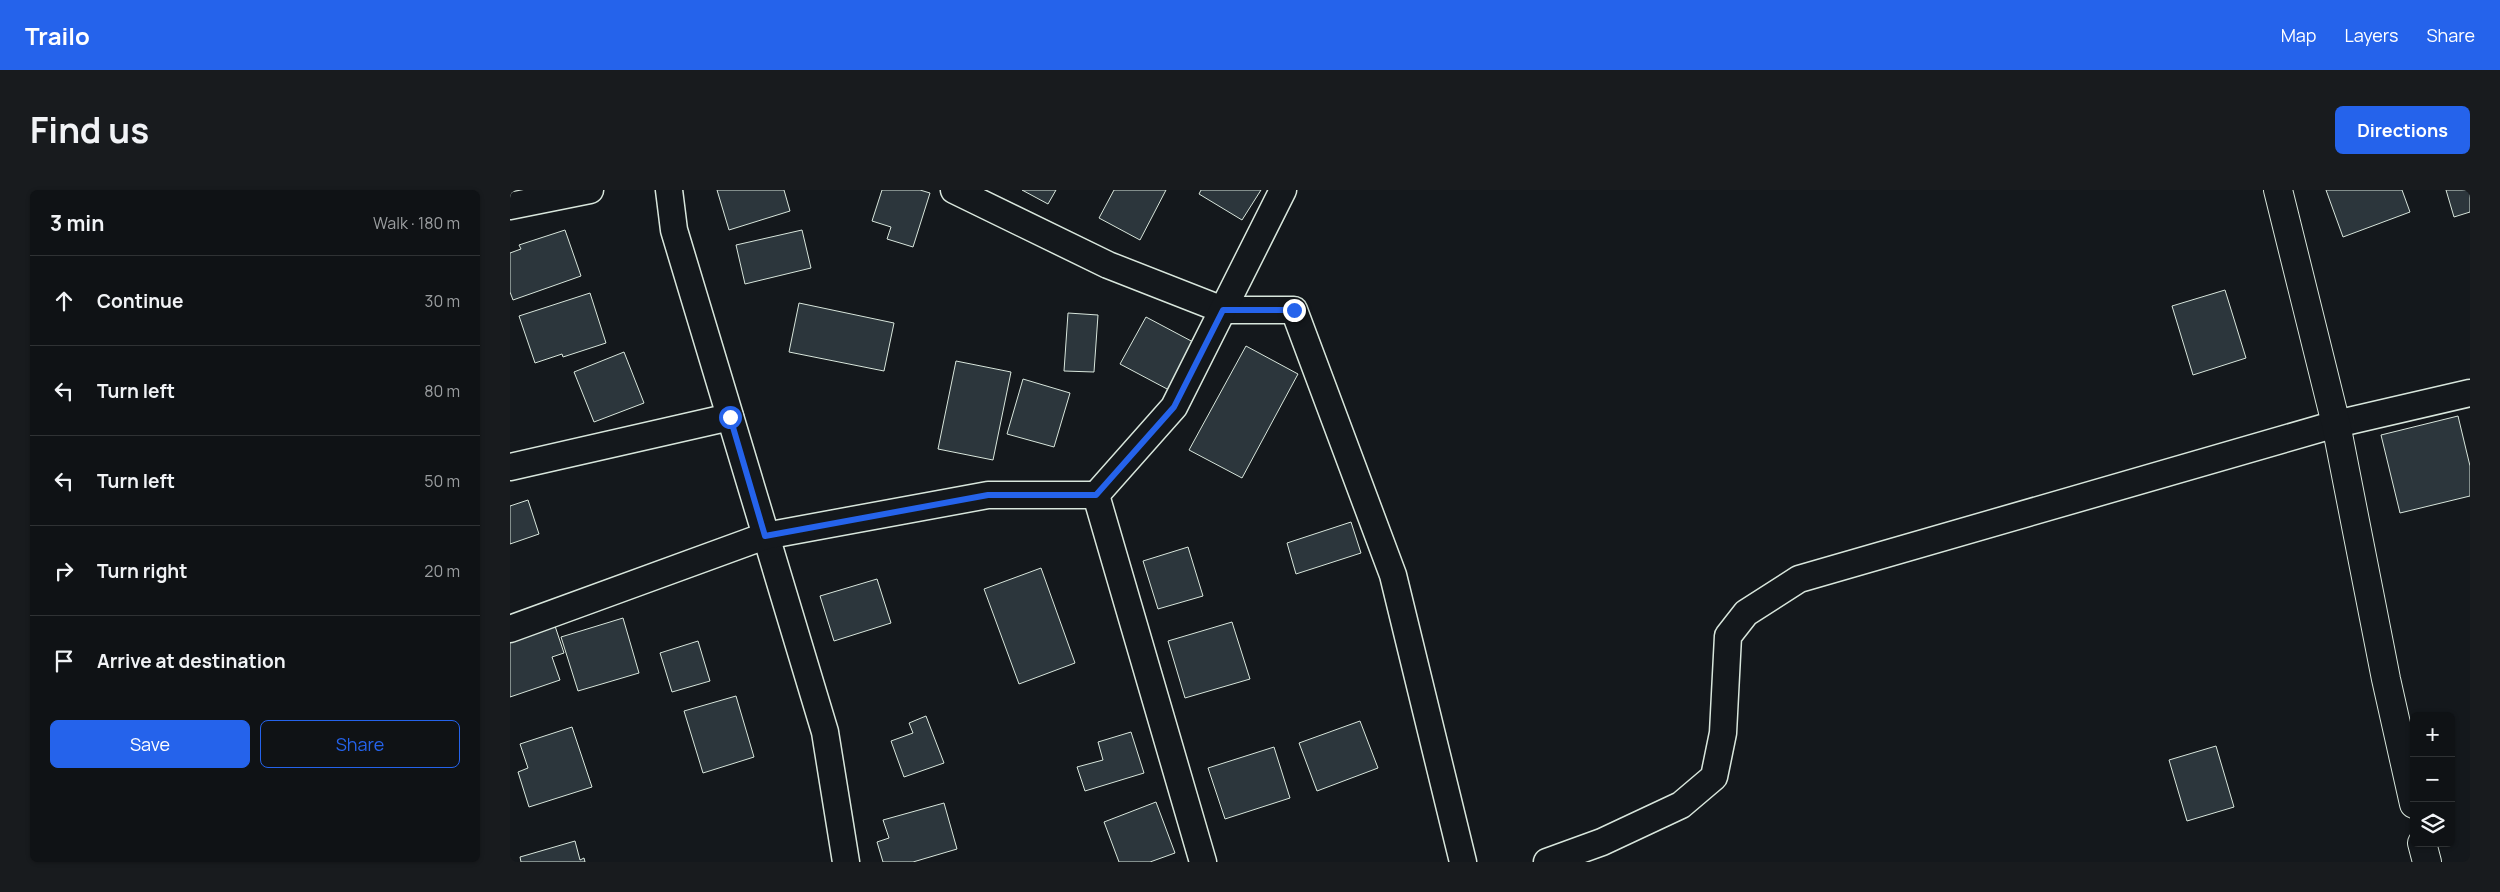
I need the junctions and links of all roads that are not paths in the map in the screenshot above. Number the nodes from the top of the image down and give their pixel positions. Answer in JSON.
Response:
{"nodes":[{"id":1,"x":590,"y":190,"type":"edge"},
{"id":2,"x":669,"y":190,"type":"edge"},
{"id":3,"x":954,"y":190,"type":"edge"},
{"id":4,"x":1283,"y":190,"type":"edge"},
{"id":5,"x":2278,"y":190,"type":"edge"},
{"id":6,"x":510,"y":206,"type":"edge"},
{"id":7,"x":1223,"y":310,"type":"junction"},
{"id":8,"x":2470,"y":392,"type":"edge"},
{"id":9,"x":730,"y":417,"type":"junction"},
{"id":10,"x":2336,"y":424,"type":"junction"},
{"id":11,"x":510,"y":467,"type":"edge"},
{"id":12,"x":1096,"y":495,"type":"junction"},
{"id":13,"x":765,"y":536,"type":"junction"},
{"id":14,"x":510,"y":629,"type":"edge"},
{"id":15,"x":2414,"y":802,"type":"edge"},
{"id":16,"x":2423,"y":847,"type":"edge"},
{"id":17,"x":846,"y":862,"type":"edge"},
{"id":18,"x":1203,"y":862,"type":"edge"},
{"id":19,"x":1463,"y":862,"type":"edge"},
{"id":20,"x":1548,"y":862,"type":"edge"},
{"id":21,"x":2427,"y":862,"type":"edge"}],
"edges":[{"from":1,"to":6,"type":"street"},
{"from":2,"to":9,"type":"street"},
{"from":3,"to":7,"type":"street"},
{"from":4,"to":7,"type":"street"},
{"from":5,"to":10,"type":"street"},
{"from":7,"to":12,"type":"street"},
{"from":7,"to":19,"type":"street"},
{"from":8,"to":10,"type":"street"},
{"from":9,"to":11,"type":"street"},
{"from":9,"to":13,"type":"street"},
{"from":10,"to":15,"type":"street"},
{"from":10,"to":20,"type":"street"},
{"from":12,"to":13,"type":"street"},
{"from":12,"to":18,"type":"street"},
{"from":13,"to":14,"type":"street"},
{"from":13,"to":17,"type":"street"},
{"from":16,"to":21,"type":"street"}]}
